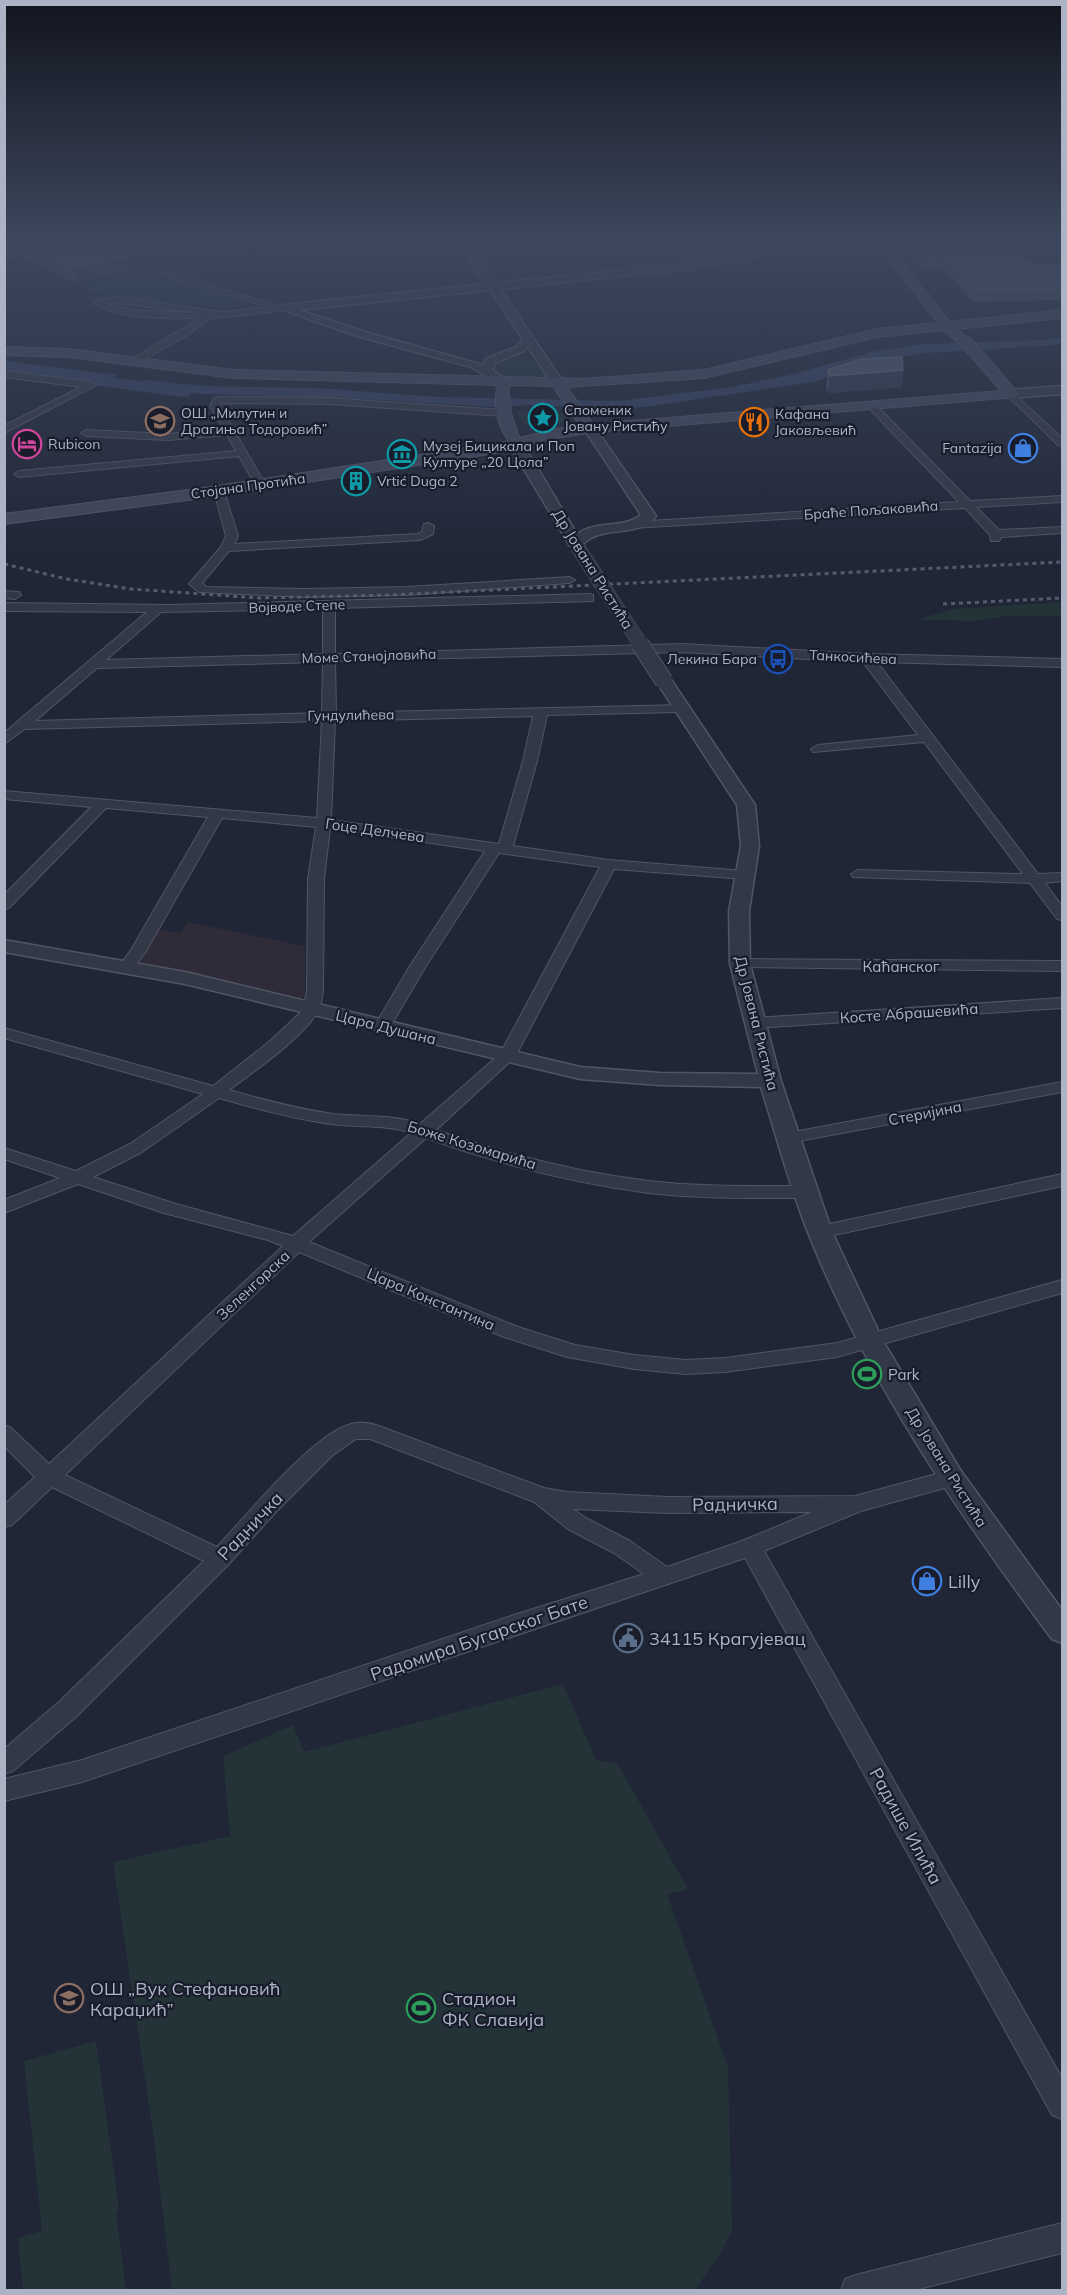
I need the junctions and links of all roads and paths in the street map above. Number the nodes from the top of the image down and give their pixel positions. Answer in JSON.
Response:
{"nodes":[{"id":1,"x":161,"y":346,"type":"edge"},
{"id":2,"x":408,"y":346,"type":"edge"},
{"id":3,"x":523,"y":346,"type":"edge"},
{"id":4,"x":533,"y":346,"type":"edge"},
{"id":5,"x":822,"y":346,"type":"edge"},
{"id":6,"x":850,"y":346,"type":"edge"},
{"id":7,"x":969,"y":346,"type":"edge"},
{"id":8,"x":4,"y":351,"type":"edge"},
{"id":9,"x":35,"y":353,"type":"junction"},
{"id":10,"x":501,"y":355,"type":"junction"},
{"id":11,"x":542,"y":358,"type":"junction"},
{"id":12,"x":133,"y":362,"type":"junction"},
{"id":13,"x":486,"y":371,"type":"junction"},
{"id":14,"x":4,"y":374,"type":"edge"},
{"id":15,"x":448,"y":381,"type":"junction"},
{"id":16,"x":559,"y":385,"type":"junction"},
{"id":17,"x":503,"y":387,"type":"junction"},
{"id":18,"x":1062,"y":390,"type":"edge"},
{"id":19,"x":1011,"y":394,"type":"junction"},
{"id":20,"x":871,"y":405,"type":"junction"},
{"id":21,"x":512,"y":427,"type":"junction"},
{"id":22,"x":590,"y":429,"type":"junction"},
{"id":23,"x":4,"y":430,"type":"edge"},
{"id":24,"x":229,"y":432,"type":"junction"},
{"id":25,"x":86,"y":433,"type":"dead end"},
{"id":26,"x":1062,"y":443,"type":"edge"},
{"id":27,"x":243,"y":453,"type":"junction"},
{"id":28,"x":19,"y":474,"type":"dead end"},
{"id":29,"x":260,"y":484,"type":"junction"},
{"id":30,"x":219,"y":491,"type":"junction"},
{"id":31,"x":1062,"y":499,"type":"edge"},
{"id":32,"x":968,"y":504,"type":"junction"},
{"id":33,"x":558,"y":512,"type":"junction"},
{"id":34,"x":649,"y":516,"type":"junction"},
{"id":35,"x":4,"y":519,"type":"edge"},
{"id":36,"x":680,"y":522,"type":"junction"},
{"id":37,"x":633,"y":525,"type":"junction"},
{"id":38,"x":428,"y":526,"type":"dead end"},
{"id":39,"x":613,"y":526,"type":"junction"},
{"id":40,"x":1062,"y":530,"type":"edge"},
{"id":41,"x":577,"y":544,"type":"junction"},
{"id":42,"x":226,"y":548,"type":"junction"},
{"id":43,"x":569,"y":580,"type":"dead end"},
{"id":44,"x":589,"y":598,"type":"dead end"},
{"id":45,"x":329,"y":606,"type":"junction"},
{"id":46,"x":4,"y":607,"type":"edge"},
{"id":47,"x":158,"y":609,"type":"junction"},
{"id":48,"x":645,"y":649,"type":"joint"},
{"id":49,"x":329,"y":657,"type":"junction"},
{"id":50,"x":867,"y":658,"type":"junction"},
{"id":51,"x":1062,"y":663,"type":"edge"},
{"id":52,"x":94,"y":664,"type":"junction"},
{"id":53,"x":679,"y":708,"type":"junction"},
{"id":54,"x":541,"y":711,"type":"junction"},
{"id":55,"x":329,"y":716,"type":"junction"},
{"id":56,"x":23,"y":724,"type":"junction"},
{"id":57,"x":928,"y":738,"type":"junction"},
{"id":58,"x":4,"y":740,"type":"edge"},
{"id":59,"x":818,"y":749,"type":"dead end"},
{"id":60,"x":4,"y":795,"type":"edge"},
{"id":61,"x":104,"y":802,"type":"junction"},
{"id":62,"x":218,"y":812,"type":"junction"},
{"id":63,"x":324,"y":823,"type":"junction"},
{"id":64,"x":500,"y":848,"type":"junction"},
{"id":65,"x":609,"y":864,"type":"junction"},
{"id":66,"x":858,"y":874,"type":"dead end"},
{"id":67,"x":745,"y":875,"type":"junction"},
{"id":68,"x":1062,"y":877,"type":"edge"},
{"id":69,"x":1040,"y":879,"type":"junction"},
{"id":70,"x":1062,"y":883,"type":"edge"},
{"id":71,"x":4,"y":905,"type":"edge"},
{"id":72,"x":1062,"y":916,"type":"edge"},
{"id":73,"x":4,"y":946,"type":"edge"},
{"id":74,"x":740,"y":964,"type":"junction"},
{"id":75,"x":127,"y":966,"type":"junction"},
{"id":76,"x":1062,"y":966,"type":"edge"},
{"id":77,"x":1062,"y":1003,"type":"edge"},
{"id":78,"x":311,"y":1009,"type":"junction"},
{"id":79,"x":756,"y":1023,"type":"junction"},
{"id":80,"x":382,"y":1027,"type":"junction"},
{"id":81,"x":4,"y":1033,"type":"edge"},
{"id":82,"x":507,"y":1057,"type":"junction"},
{"id":83,"x":770,"y":1081,"type":"junction"},
{"id":84,"x":1062,"y":1087,"type":"edge"},
{"id":85,"x":217,"y":1094,"type":"junction"},
{"id":86,"x":421,"y":1131,"type":"junction"},
{"id":87,"x":788,"y":1138,"type":"junction"},
{"id":88,"x":4,"y":1153,"type":"edge"},
{"id":89,"x":75,"y":1178,"type":"junction"},
{"id":90,"x":1062,"y":1180,"type":"edge"},
{"id":91,"x":805,"y":1192,"type":"junction"},
{"id":92,"x":4,"y":1208,"type":"edge"},
{"id":93,"x":820,"y":1232,"type":"junction"},
{"id":94,"x":297,"y":1243,"type":"junction"},
{"id":95,"x":1062,"y":1287,"type":"edge"},
{"id":96,"x":870,"y":1341,"type":"junction"},
{"id":97,"x":4,"y":1432,"type":"edge"},
{"id":98,"x":48,"y":1476,"type":"junction"},
{"id":99,"x":951,"y":1478,"type":"junction"},
{"id":100,"x":542,"y":1496,"type":"junction"},
{"id":101,"x":855,"y":1504,"type":"junction"},
{"id":102,"x":4,"y":1519,"type":"edge"},
{"id":103,"x":750,"y":1547,"type":"junction"},
{"id":104,"x":220,"y":1559,"type":"junction"},
{"id":105,"x":664,"y":1577,"type":"junction"},
{"id":106,"x":1062,"y":1631,"type":"edge"},
{"id":107,"x":4,"y":1764,"type":"edge"},
{"id":108,"x":4,"y":1790,"type":"edge"},
{"id":109,"x":1062,"y":2105,"type":"edge"},
{"id":110,"x":1062,"y":2238,"type":"edge"},
{"id":111,"x":856,"y":2290,"type":"edge"}],
"edges":[{"from":1,"to":12,"type":"street"},
{"from":2,"to":13,"type":"street"},
{"from":3,"to":10,"type":"street"},
{"from":4,"to":11,"type":"street"},
{"from":5,"to":16,"type":"main road"},
{"from":6,"to":16,"type":"main road"},
{"from":7,"to":19,"type":"main road"},
{"from":8,"to":9,"type":"main road"},
{"from":9,"to":12,"type":"main road"},
{"from":9,"to":17,"type":"main road"},
{"from":10,"to":11,"type":"street"},
{"from":10,"to":13,"type":"street"},
{"from":11,"to":16,"type":"street"},
{"from":12,"to":15,"type":"main road"},
{"from":13,"to":15,"type":"main road"},
{"from":13,"to":17,"type":"street"},
{"from":14,"to":23,"type":"street"},
{"from":15,"to":17,"type":"main road"},
{"from":16,"to":17,"type":"main road"},
{"from":16,"to":22,"type":"main road"},
{"from":17,"to":21,"type":"main road"},
{"from":18,"to":19,"type":"street"},
{"from":19,"to":20,"type":"main road"},
{"from":19,"to":26,"type":"street"},
{"from":20,"to":22,"type":"main road"},
{"from":20,"to":32,"type":"street"},
{"from":21,"to":22,"type":"main road"},
{"from":21,"to":22,"type":"main road","name":"Стојана Протића"},
{"from":21,"to":24,"type":"street"},
{"from":21,"to":29,"type":"main road","name":"Стојана Протића"},
{"from":21,"to":33,"type":"street","name":"Др Јована Ристића"},
{"from":22,"to":34,"type":"street"},
{"from":24,"to":25,"type":"street"},
{"from":24,"to":27,"type":"street"},
{"from":27,"to":28,"type":"street"},
{"from":27,"to":29,"type":"street"},
{"from":29,"to":30,"type":"main road","name":"Стојана Протића"},
{"from":30,"to":35,"type":"main road","name":"Стојана Протића"},
{"from":30,"to":42,"type":"street"},
{"from":31,"to":32,"type":"street","name":"Браће Пољаковића"},
{"from":32,"to":36,"type":"street","name":"Браће Пољаковића"},
{"from":32,"to":40,"type":"street"},
{"from":33,"to":39,"type":"street"},
{"from":33,"to":41,"type":"street","name":"Др Јована Ристића"},
{"from":34,"to":36,"type":"street"},
{"from":34,"to":37,"type":"street"},
{"from":36,"to":37,"type":"street"},
{"from":37,"to":39,"type":"street"},
{"from":38,"to":42,"type":"street"},
{"from":39,"to":41,"type":"street"},
{"from":41,"to":53,"type":"street","name":"Др Јована Ристића","bridge":true},
{"from":42,"to":43,"type":"street","name":"Војводе Степе"},
{"from":44,"to":45,"type":"street","name":"Војводе Степе"},
{"from":45,"to":47,"type":"street","name":"Војводе Степе"},
{"from":45,"to":49,"type":"street"},
{"from":46,"to":47,"type":"street","name":"Војводе Степе"},
{"from":47,"to":52,"type":"street"},
{"from":48,"to":49,"type":"street","name":"Моме Станојловића"},
{"from":48,"to":50,"type":"street","name":"Танкосићева"},
{"from":49,"to":52,"type":"street","name":"Моме Станојловића"},
{"from":49,"to":55,"type":"street"},
{"from":50,"to":51,"type":"street","name":"Танкосићева"},
{"from":50,"to":57,"type":"street"},
{"from":52,"to":56,"type":"street"},
{"from":53,"to":54,"type":"street","name":"Гундулићева"},
{"from":53,"to":67,"type":"street","name":"Др Јована Ристића"},
{"from":54,"to":55,"type":"street","name":"Гундулићева"},
{"from":54,"to":64,"type":"street"},
{"from":55,"to":56,"type":"street","name":"Гундулићева"},
{"from":55,"to":63,"type":"street"},
{"from":56,"to":58,"type":"street"},
{"from":57,"to":59,"type":"street"},
{"from":57,"to":69,"type":"street"},
{"from":60,"to":61,"type":"street","name":"Гоце Делчева"},
{"from":61,"to":62,"type":"street","name":"Гоце Делчева"},
{"from":61,"to":71,"type":"street"},
{"from":62,"to":63,"type":"street","name":"Гоце Делчева"},
{"from":62,"to":75,"type":"street"},
{"from":63,"to":64,"type":"street","name":"Гоце Делчева"},
{"from":63,"to":78,"type":"street"},
{"from":64,"to":65,"type":"street","name":"Гоце Делчева"},
{"from":64,"to":80,"type":"street"},
{"from":65,"to":67,"type":"street","name":"Гоце Делчева"},
{"from":65,"to":82,"type":"street"},
{"from":66,"to":69,"type":"street"},
{"from":67,"to":74,"type":"street","name":"Др Јована Ристића"},
{"from":68,"to":69,"type":"street"},
{"from":69,"to":70,"type":"street"},
{"from":69,"to":72,"type":"street"},
{"from":73,"to":75,"type":"street","name":"Цара Душана"},
{"from":74,"to":76,"type":"street","name":"Каћанског"},
{"from":74,"to":79,"type":"street","name":"Др Јована Ристића"},
{"from":75,"to":78,"type":"street","name":"Цара Душана"},
{"from":77,"to":79,"type":"street","name":"Косте Абрашевића"},
{"from":78,"to":80,"type":"street","name":"Цара Душана"},
{"from":78,"to":85,"type":"street"},
{"from":79,"to":83,"type":"street","name":"Др Јована Ристића"},
{"from":80,"to":82,"type":"street","name":"Цара Душана"},
{"from":81,"to":85,"type":"street","name":"Боже Козомарића"},
{"from":82,"to":83,"type":"street","name":"Цара Душана"},
{"from":82,"to":86,"type":"street","name":"Зеленгорска"},
{"from":83,"to":87,"type":"street","name":"Др Јована Ристића"},
{"from":84,"to":87,"type":"street","name":"Стеријина"},
{"from":85,"to":86,"type":"street","name":"Боже Козомарића"},
{"from":85,"to":89,"type":"street"},
{"from":86,"to":91,"type":"street","name":"Боже Козомарића"},
{"from":86,"to":94,"type":"street","name":"Зеленгорска"},
{"from":87,"to":91,"type":"street","name":"Др Јована Ристића"},
{"from":88,"to":89,"type":"street","name":"Цара Константина"},
{"from":89,"to":92,"type":"street"},
{"from":89,"to":94,"type":"street","name":"Цара Константина"},
{"from":90,"to":93,"type":"street"},
{"from":91,"to":93,"type":"street","name":"Др Јована Ристића"},
{"from":93,"to":96,"type":"street","name":"Др Јована Ристића"},
{"from":94,"to":96,"type":"street","name":"Цара Константина"},
{"from":94,"to":98,"type":"street","name":"Зеленгорска"},
{"from":95,"to":96,"type":"street","name":"Цара Константина"},
{"from":96,"to":99,"type":"street","name":"Др Јована Ристића"},
{"from":97,"to":98,"type":"street"},
{"from":98,"to":102,"type":"street","name":"Зеленгорска"},
{"from":98,"to":104,"type":"street"},
{"from":99,"to":101,"type":"street","name":"Радомира Бугарског Бате"},
{"from":99,"to":106,"type":"street","name":"Др Јована Ристића"},
{"from":100,"to":101,"type":"street","name":"Радничка"},
{"from":100,"to":104,"type":"street","name":"Радничка"},
{"from":100,"to":105,"type":"street","name":"Радничка"},
{"from":101,"to":103,"type":"street","name":"Радомира Бугарског Бате"},
{"from":103,"to":105,"type":"street","name":"Радомира Бугарског Бате"},
{"from":103,"to":109,"type":"street","name":"Радише Илића"},
{"from":104,"to":107,"type":"street","name":"Радничка"},
{"from":105,"to":108,"type":"street","name":"Радомира Бугарског Бате"},
{"from":110,"to":111,"type":"street"}]}
